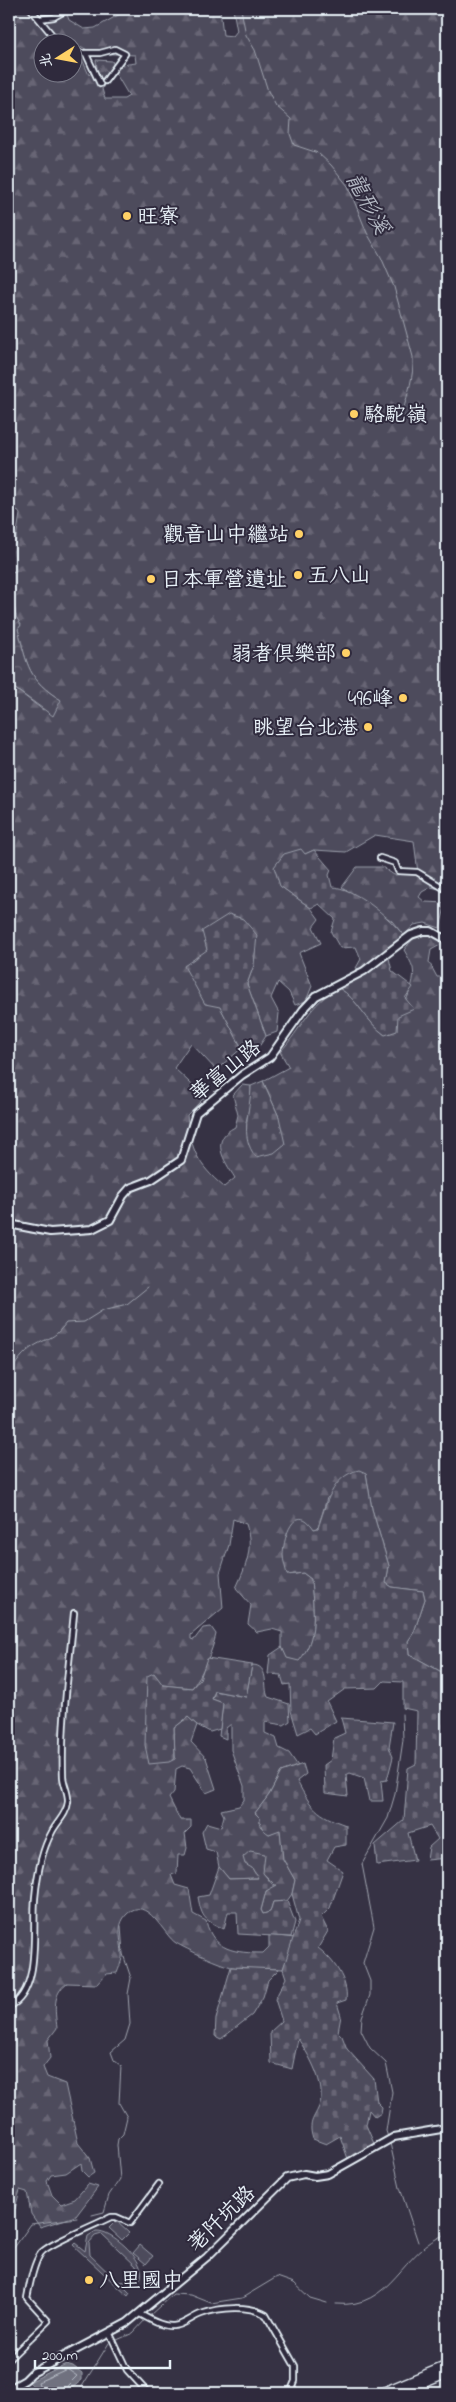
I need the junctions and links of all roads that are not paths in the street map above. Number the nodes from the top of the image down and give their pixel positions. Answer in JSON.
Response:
{"nodes":[{"id":1,"x":31,"y":9,"type":"edge"},
{"id":2,"x":68,"y":9,"type":"edge"},
{"id":3,"x":79,"y":9,"type":"edge"},
{"id":4,"x":89,"y":9,"type":"edge"},
{"id":5,"x":39,"y":19,"type":"junction"},
{"id":6,"x":50,"y":32,"type":"edge"},
{"id":7,"x":82,"y":54,"type":"edge"},
{"id":8,"x":86,"y":54,"type":"junction"},
{"id":9,"x":380,"y":858,"type":"dead end"},
{"id":10,"x":447,"y":890,"type":"edge"},
{"id":11,"x":447,"y":940,"type":"edge"},
{"id":12,"x":9,"y":1224,"type":"edge"},
{"id":13,"x":74,"y":1613,"type":"dead end"},
{"id":14,"x":9,"y":2007,"type":"edge"},
{"id":15,"x":447,"y":2128,"type":"edge"},
{"id":16,"x":159,"y":2184,"type":"dead end"},
{"id":17,"x":142,"y":2315,"type":"junction"},
{"id":18,"x":109,"y":2332,"type":"junction"},
{"id":19,"x":9,"y":2359,"type":"edge"},
{"id":20,"x":447,"y":2366,"type":"edge"},
{"id":21,"x":447,"y":2374,"type":"edge"},
{"id":22,"x":9,"y":2390,"type":"edge"},
{"id":23,"x":148,"y":2393,"type":"edge"},
{"id":24,"x":290,"y":2393,"type":"edge"},
{"id":25,"x":382,"y":2393,"type":"edge"},
{"id":26,"x":399,"y":2393,"type":"edge"}],
"edges":[{"from":1,"to":5,"type":"street"},
{"from":2,"to":5,"type":"street"},
{"from":3,"to":4,"type":"street"},
{"from":5,"to":6,"type":"street"},
{"from":7,"to":8,"type":"street"},
{"from":8,"to":8,"type":"street"},
{"from":9,"to":10,"type":"street"},
{"from":11,"to":12,"type":"street","name":"華富山路"},
{"from":13,"to":14,"type":"street"},
{"from":15,"to":17,"type":"street","name":"荖阡坑路"},
{"from":16,"to":19,"type":"street"},
{"from":17,"to":18,"type":"street","name":"荖阡坑路"},
{"from":17,"to":24,"type":"street"},
{"from":18,"to":22,"type":"street","name":"荖阡坑路"},
{"from":18,"to":23,"type":"street"},
{"from":20,"to":25,"type":"highway"},
{"from":21,"to":26,"type":"highway"}]}
